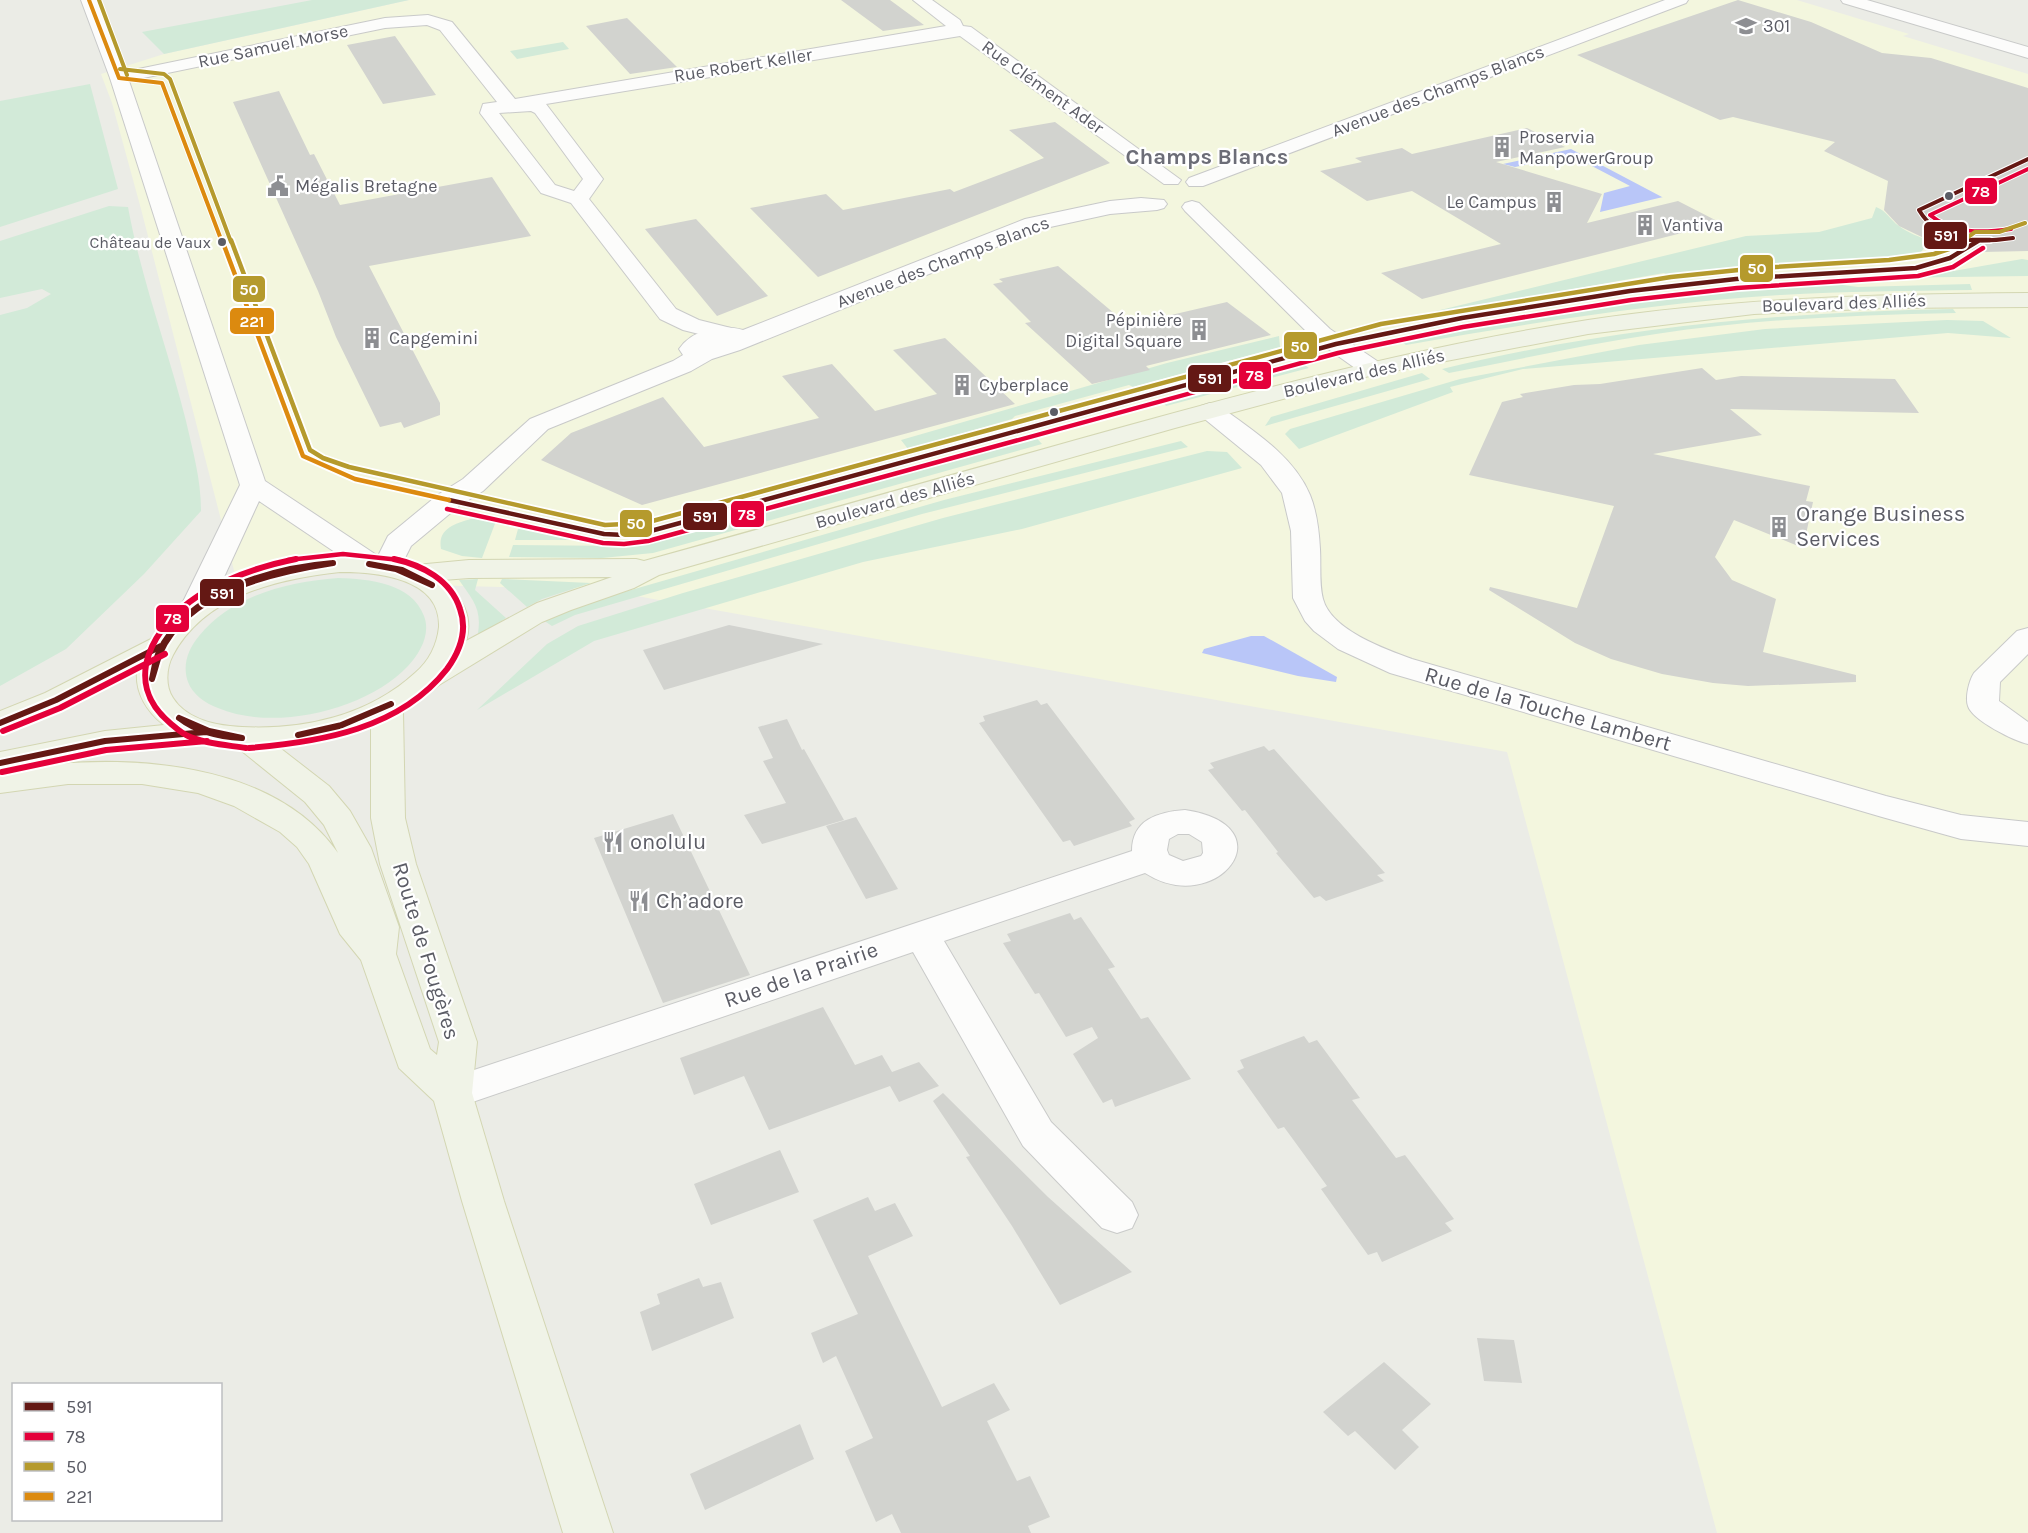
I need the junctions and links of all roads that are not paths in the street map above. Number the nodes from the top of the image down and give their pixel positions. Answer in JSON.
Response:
{"nodes":[{"id":1,"x":89,"y":0,"type":"edge"},
{"id":2,"x":921,"y":0,"type":"edge"},
{"id":3,"x":1680,"y":0,"type":"edge"},
{"id":4,"x":1849,"y":0,"type":"edge"},
{"id":5,"x":964,"y":33,"type":"junction"},
{"id":6,"x":2028,"y":52,"type":"edge"},
{"id":7,"x":119,"y":78,"type":"junction"},
{"id":8,"x":512,"y":106,"type":"junction"},
{"id":9,"x":1171,"y":180,"type":"junction"},
{"id":10,"x":1196,"y":182,"type":"junction"},
{"id":11,"x":1151,"y":197,"type":"junction"},
{"id":12,"x":578,"y":199,"type":"junction"},
{"id":13,"x":1192,"y":207,"type":"junction"},
{"id":14,"x":2028,"y":300,"type":"edge"},
{"id":15,"x":668,"y":314,"type":"junction"},
{"id":16,"x":729,"y":336,"type":"junction"},
{"id":17,"x":697,"y":351,"type":"junction"},
{"id":18,"x":1371,"y":368,"type":"junction"},
{"id":19,"x":1210,"y":411,"type":"junction"},
{"id":20,"x":253,"y":485,"type":"junction"},
{"id":21,"x":390,"y":568,"type":"junction"},
{"id":22,"x":650,"y":570,"type":"junction"},
{"id":23,"x":193,"y":612,"type":"junction"},
{"id":24,"x":2028,"y":637,"type":"edge"},
{"id":25,"x":161,"y":646,"type":"junction"},
{"id":26,"x":428,"y":678,"type":"junction"},
{"id":27,"x":387,"y":707,"type":"junction"},
{"id":28,"x":0,"y":723,"type":"edge"},
{"id":29,"x":206,"y":732,"type":"junction"},
{"id":30,"x":2028,"y":734,"type":"edge"},
{"id":31,"x":248,"y":739,"type":"junction"},
{"id":32,"x":0,"y":763,"type":"edge"},
{"id":33,"x":0,"y":782,"type":"edge"},
{"id":34,"x":2028,"y":834,"type":"edge"},
{"id":35,"x":1151,"y":858,"type":"dead end"},
{"id":36,"x":922,"y":935,"type":"junction"},
{"id":37,"x":377,"y":954,"type":"junction"},
{"id":38,"x":452,"y":1093,"type":"junction"},
{"id":39,"x":1117,"y":1215,"type":"dead end"},
{"id":40,"x":588,"y":1533,"type":"edge"}],
"edges":[{"from":1,"to":7,"type":"street"},
{"from":2,"to":5,"type":"street","name":"Rue Clément Ader"},
{"from":3,"to":10,"type":"street","name":"Avenue des Champs Blancs"},
{"from":4,"to":6,"type":"street"},
{"from":5,"to":8,"type":"street","name":"Rue Robert Keller"},
{"from":5,"to":9,"type":"street","name":"Rue Clément Ader"},
{"from":7,"to":8,"type":"street","name":"Rue Samuel Morse"},
{"from":7,"to":20,"type":"street"},
{"from":8,"to":12,"type":"street"},
{"from":8,"to":12,"type":"street"},
{"from":9,"to":10,"type":"street"},
{"from":9,"to":11,"type":"street"},
{"from":10,"to":13,"type":"street"},
{"from":11,"to":13,"type":"street"},
{"from":11,"to":16,"type":"street","name":"Avenue des Champs Blancs"},
{"from":12,"to":15,"type":"street"},
{"from":13,"to":18,"type":"street"},
{"from":14,"to":18,"type":"main road","name":"Boulevard des Alliés"},
{"from":15,"to":16,"type":"street"},
{"from":15,"to":17,"type":"street"},
{"from":16,"to":17,"type":"street","name":"Avenue des Champs Blancs"},
{"from":17,"to":21,"type":"street"},
{"from":18,"to":19,"type":"main road","name":"Boulevard des Alliés"},
{"from":19,"to":22,"type":"main road","name":"Boulevard des Alliés"},
{"from":19,"to":34,"type":"street","name":"Rue de la Touche Lambert"},
{"from":20,"to":21,"type":"street"},
{"from":20,"to":23,"type":"street"},
{"from":21,"to":22,"type":"main road","name":"Boulevard des Alliés"},
{"from":21,"to":23,"type":"main road","name":"Boulevard des Alliés"},
{"from":21,"to":26,"type":"main road"},
{"from":22,"to":26,"type":"main road","name":"Boulevard des Alliés"},
{"from":23,"to":25,"type":"main road","name":"Boulevard des Alliés"},
{"from":24,"to":30,"type":"street"},
{"from":25,"to":28,"type":"main road"},
{"from":25,"to":29,"type":"main road"},
{"from":26,"to":27,"type":"main road"},
{"from":27,"to":31,"type":"main road"},
{"from":27,"to":38,"type":"main road","name":"Route de Fougères"},
{"from":29,"to":31,"type":"main road"},
{"from":29,"to":32,"type":"main road"},
{"from":31,"to":37,"type":"main road","name":"Route de Fougères"},
{"from":33,"to":37,"type":"main road"},
{"from":35,"to":36,"type":"street","name":"Rue de la Prairie"},
{"from":36,"to":38,"type":"street","name":"Rue de la Prairie"},
{"from":36,"to":39,"type":"street"},
{"from":37,"to":38,"type":"main road","name":"Route de Fougères"},
{"from":38,"to":40,"type":"main road"}]}
